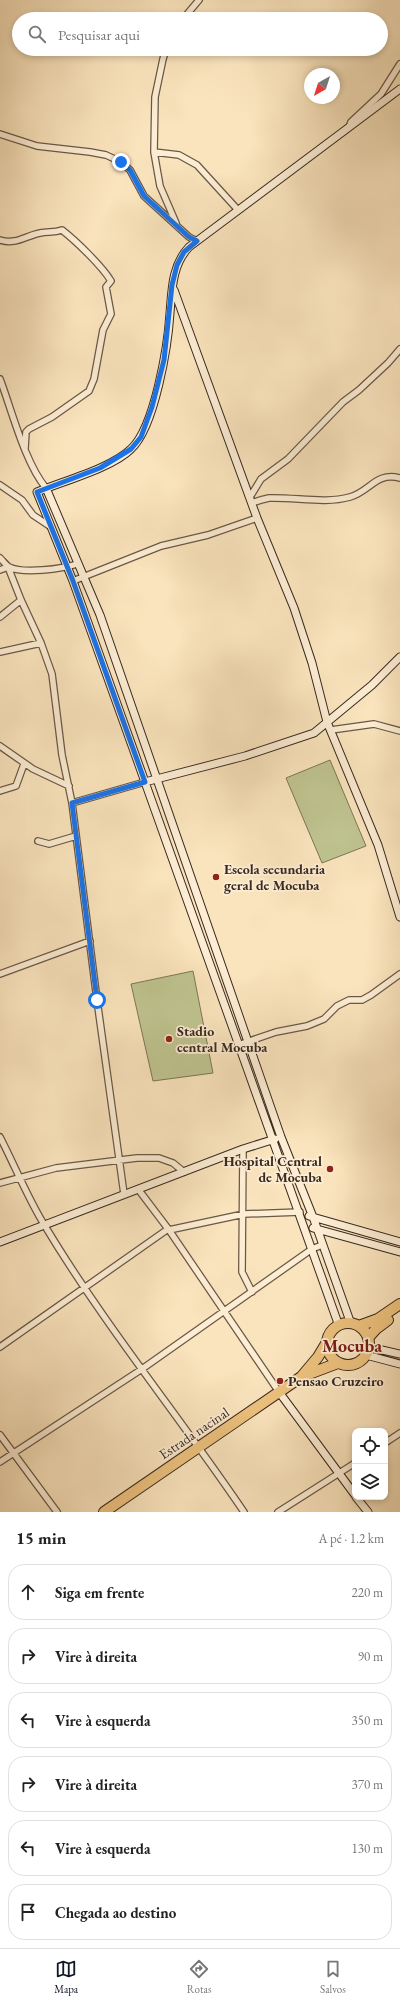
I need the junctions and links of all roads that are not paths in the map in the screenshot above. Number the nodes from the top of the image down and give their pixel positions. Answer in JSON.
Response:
{"nodes":[{"id":1,"x":199,"y":0,"type":"edge"},
{"id":2,"x":189,"y":12,"type":"edge"},
{"id":3,"x":163,"y":56,"type":"edge"},
{"id":4,"x":400,"y":64,"type":"edge"},
{"id":5,"x":400,"y":89,"type":"edge"},
{"id":6,"x":348,"y":129,"type":"junction"},
{"id":7,"x":0,"y":134,"type":"edge"},
{"id":8,"x":154,"y":152,"type":"junction"},
{"id":9,"x":238,"y":210,"type":"junction"},
{"id":10,"x":177,"y":225,"type":"junction"},
{"id":11,"x":0,"y":240,"type":"edge"},
{"id":12,"x":197,"y":241,"type":"junction"},
{"id":13,"x":172,"y":285,"type":"junction"},
{"id":14,"x":400,"y":349,"type":"edge"},
{"id":15,"x":0,"y":379,"type":"edge"},
{"id":16,"x":25,"y":448,"type":"junction"},
{"id":17,"x":400,"y":478,"type":"edge"},
{"id":18,"x":38,"y":479,"type":"junction"},
{"id":19,"x":0,"y":485,"type":"edge"},
{"id":20,"x":46,"y":488,"type":"junction"},
{"id":21,"x":37,"y":492,"type":"junction"},
{"id":22,"x":251,"y":500,"type":"junction"},
{"id":23,"x":257,"y":518,"type":"junction"},
{"id":24,"x":51,"y":527,"type":"junction"},
{"id":25,"x":0,"y":558,"type":"edge"},
{"id":26,"x":77,"y":564,"type":"junction"},
{"id":27,"x":8,"y":567,"type":"junction"},
{"id":28,"x":67,"y":568,"type":"junction"},
{"id":29,"x":0,"y":570,"type":"edge"},
{"id":30,"x":83,"y":578,"type":"junction"},
{"id":31,"x":73,"y":581,"type":"junction"},
{"id":32,"x":20,"y":600,"type":"junction"},
{"id":33,"x":100,"y":615,"type":"junction"},
{"id":34,"x":0,"y":617,"type":"edge"},
{"id":35,"x":88,"y":624,"type":"junction"},
{"id":36,"x":41,"y":643,"type":"junction"},
{"id":37,"x":0,"y":652,"type":"edge"},
{"id":38,"x":400,"y":657,"type":"edge"},
{"id":39,"x":327,"y":722,"type":"junction"},
{"id":40,"x":331,"y":730,"type":"junction"},
{"id":41,"x":400,"y":730,"type":"edge"},
{"id":42,"x":0,"y":746,"type":"edge"},
{"id":43,"x":24,"y":764,"type":"junction"},
{"id":44,"x":157,"y":779,"type":"junction"},
{"id":45,"x":145,"y":782,"type":"junction"},
{"id":46,"x":69,"y":786,"type":"junction"},
{"id":47,"x":0,"y":791,"type":"edge"},
{"id":48,"x":72,"y":803,"type":"junction"},
{"id":49,"x":76,"y":836,"type":"junction"},
{"id":50,"x":38,"y":841,"type":"dead end"},
{"id":51,"x":400,"y":917,"type":"edge"},
{"id":52,"x":210,"y":932,"type":"junction"},
{"id":53,"x":200,"y":936,"type":"junction"},
{"id":54,"x":90,"y":941,"type":"junction"},
{"id":55,"x":0,"y":974,"type":"edge"},
{"id":56,"x":400,"y":974,"type":"edge"},
{"id":57,"x":248,"y":1041,"type":"junction"},
{"id":58,"x":238,"y":1045,"type":"junction"},
{"id":59,"x":0,"y":1137,"type":"edge"},
{"id":60,"x":281,"y":1137,"type":"junction"},
{"id":61,"x":273,"y":1140,"type":"junction"},
{"id":62,"x":243,"y":1149,"type":"junction"},
{"id":63,"x":118,"y":1160,"type":"junction"},
{"id":64,"x":184,"y":1172,"type":"junction"},
{"id":65,"x":21,"y":1178,"type":"junction"},
{"id":66,"x":0,"y":1183,"type":"edge"},
{"id":67,"x":138,"y":1189,"type":"junction"},
{"id":68,"x":124,"y":1194,"type":"junction"},
{"id":69,"x":300,"y":1212,"type":"junction"},
{"id":70,"x":244,"y":1214,"type":"junction"},
{"id":71,"x":313,"y":1217,"type":"junction"},
{"id":72,"x":44,"y":1225,"type":"junction"},
{"id":73,"x":305,"y":1226,"type":"junction"},
{"id":74,"x":316,"y":1229,"type":"junction"},
{"id":75,"x":168,"y":1230,"type":"junction"},
{"id":76,"x":0,"y":1242,"type":"edge"},
{"id":77,"x":400,"y":1242,"type":"edge"},
{"id":78,"x":322,"y":1245,"type":"junction"},
{"id":79,"x":312,"y":1249,"type":"junction"},
{"id":80,"x":400,"y":1252,"type":"edge"},
{"id":81,"x":85,"y":1288,"type":"junction"},
{"id":82,"x":252,"y":1292,"type":"junction"},
{"id":83,"x":400,"y":1304,"type":"edge"},
{"id":84,"x":223,"y":1312,"type":"junction"},
{"id":85,"x":400,"y":1312,"type":"edge"},
{"id":86,"x":355,"y":1325,"type":"junction"},
{"id":87,"x":339,"y":1326,"type":"junction"},
{"id":88,"x":327,"y":1342,"type":"junction"},
{"id":89,"x":0,"y":1347,"type":"edge"},
{"id":90,"x":368,"y":1347,"type":"junction"},
{"id":91,"x":400,"y":1354,"type":"edge"},
{"id":92,"x":338,"y":1363,"type":"junction"},
{"id":93,"x":400,"y":1364,"type":"edge"},
{"id":94,"x":142,"y":1369,"type":"junction"},
{"id":95,"x":301,"y":1377,"type":"junction"},
{"id":96,"x":279,"y":1392,"type":"junction"},
{"id":97,"x":400,"y":1433,"type":"edge"},
{"id":98,"x":0,"y":1435,"type":"edge"},
{"id":99,"x":388,"y":1441,"type":"edge"},
{"id":100,"x":200,"y":1446,"type":"junction"},
{"id":101,"x":13,"y":1453,"type":"junction"},
{"id":102,"x":0,"y":1462,"type":"edge"},
{"id":103,"x":354,"y":1464,"type":"edge"},
{"id":104,"x":340,"y":1473,"type":"junction"},
{"id":105,"x":352,"y":1490,"type":"edge"},
{"id":106,"x":359,"y":1500,"type":"edge"},
{"id":107,"x":57,"y":1512,"type":"edge"},
{"id":108,"x":104,"y":1512,"type":"edge"},
{"id":109,"x":244,"y":1512,"type":"edge"},
{"id":110,"x":278,"y":1512,"type":"edge"},
{"id":111,"x":368,"y":1512,"type":"edge"}],
"edges":[{"from":1,"to":2,"type":"street"},
{"from":3,"to":8,"type":"street"},
{"from":4,"to":6,"type":"street"},
{"from":5,"to":6,"type":"street"},
{"from":6,"to":9,"type":"street"},
{"from":7,"to":10,"type":"street"},
{"from":8,"to":9,"type":"street"},
{"from":8,"to":10,"type":"street"},
{"from":9,"to":12,"type":"street"},
{"from":10,"to":12,"type":"street"},
{"from":11,"to":16,"type":"street"},
{"from":12,"to":13,"type":"street"},
{"from":13,"to":20,"type":"street"},
{"from":13,"to":22,"type":"street"},
{"from":14,"to":22,"type":"street"},
{"from":15,"to":16,"type":"street"},
{"from":16,"to":18,"type":"street"},
{"from":17,"to":22,"type":"street"},
{"from":18,"to":20,"type":"street"},
{"from":18,"to":21,"type":"street"},
{"from":19,"to":24,"type":"street"},
{"from":20,"to":21,"type":"street"},
{"from":20,"to":26,"type":"street"},
{"from":21,"to":24,"type":"street"},
{"from":22,"to":23,"type":"street"},
{"from":23,"to":30,"type":"street"},
{"from":23,"to":39,"type":"street"},
{"from":24,"to":28,"type":"street"},
{"from":25,"to":27,"type":"street"},
{"from":26,"to":28,"type":"street"},
{"from":26,"to":30,"type":"street"},
{"from":27,"to":28,"type":"street"},
{"from":27,"to":29,"type":"street"},
{"from":27,"to":32,"type":"street"},
{"from":28,"to":31,"type":"street"},
{"from":30,"to":31,"type":"street"},
{"from":30,"to":33,"type":"street"},
{"from":31,"to":35,"type":"street"},
{"from":32,"to":34,"type":"street"},
{"from":32,"to":36,"type":"street"},
{"from":33,"to":35,"type":"street"},
{"from":33,"to":44,"type":"street"},
{"from":35,"to":45,"type":"street"},
{"from":36,"to":37,"type":"street"},
{"from":36,"to":46,"type":"street"},
{"from":38,"to":39,"type":"street"},
{"from":39,"to":40,"type":"street"},
{"from":39,"to":44,"type":"street"},
{"from":40,"to":41,"type":"street"},
{"from":40,"to":51,"type":"street"},
{"from":42,"to":43,"type":"street"},
{"from":43,"to":46,"type":"street"},
{"from":43,"to":47,"type":"street"},
{"from":44,"to":45,"type":"street"},
{"from":44,"to":52,"type":"street"},
{"from":45,"to":48,"type":"street"},
{"from":45,"to":53,"type":"street"},
{"from":46,"to":48,"type":"street"},
{"from":48,"to":49,"type":"street"},
{"from":49,"to":50,"type":"street"},
{"from":49,"to":54,"type":"street"},
{"from":52,"to":53,"type":"street"},
{"from":52,"to":57,"type":"street"},
{"from":53,"to":58,"type":"street"},
{"from":54,"to":55,"type":"street"},
{"from":54,"to":63,"type":"street"},
{"from":56,"to":57,"type":"street"},
{"from":57,"to":58,"type":"street"},
{"from":57,"to":60,"type":"street"},
{"from":58,"to":61,"type":"street"},
{"from":59,"to":65,"type":"street"},
{"from":60,"to":61,"type":"street"},
{"from":60,"to":71,"type":"street"},
{"from":61,"to":62,"type":"street"},
{"from":61,"to":69,"type":"street"},
{"from":62,"to":64,"type":"street"},
{"from":62,"to":70,"type":"street"},
{"from":63,"to":64,"type":"street"},
{"from":63,"to":65,"type":"street"},
{"from":63,"to":68,"type":"street"},
{"from":64,"to":67,"type":"street"},
{"from":65,"to":66,"type":"street"},
{"from":65,"to":72,"type":"street"},
{"from":67,"to":68,"type":"street"},
{"from":67,"to":75,"type":"street"},
{"from":68,"to":72,"type":"street"},
{"from":69,"to":70,"type":"street"},
{"from":69,"to":71,"type":"street"},
{"from":69,"to":73,"type":"street"},
{"from":70,"to":75,"type":"street"},
{"from":70,"to":82,"type":"street"},
{"from":71,"to":74,"type":"street"},
{"from":71,"to":77,"type":"street"},
{"from":72,"to":76,"type":"street"},
{"from":72,"to":81,"type":"street"},
{"from":73,"to":74,"type":"street"},
{"from":73,"to":79,"type":"street"},
{"from":74,"to":78,"type":"street"},
{"from":74,"to":80,"type":"street"},
{"from":75,"to":81,"type":"street"},
{"from":75,"to":84,"type":"street"},
{"from":78,"to":79,"type":"street"},
{"from":78,"to":86,"type":"street"},
{"from":79,"to":82,"type":"street"},
{"from":79,"to":87,"type":"street"},
{"from":81,"to":89,"type":"street"},
{"from":81,"to":94,"type":"street"},
{"from":82,"to":84,"type":"street"},
{"from":83,"to":86,"type":"highway"},
{"from":84,"to":94,"type":"street"},
{"from":84,"to":96,"type":"street"},
{"from":85,"to":90,"type":"highway"},
{"from":86,"to":87,"type":"highway"},
{"from":86,"to":90,"type":"highway"},
{"from":87,"to":88,"type":"highway"},
{"from":88,"to":92,"type":"highway"},
{"from":88,"to":95,"type":"highway"},
{"from":90,"to":91,"type":"street"},
{"from":90,"to":92,"type":"highway"},
{"from":90,"to":93,"type":"street"},
{"from":92,"to":95,"type":"highway"},
{"from":94,"to":100,"type":"street"},
{"from":94,"to":101,"type":"street"},
{"from":95,"to":96,"type":"highway","name":"Estrada nacinal"},
{"from":96,"to":100,"type":"highway","name":"Estrada nacinal"},
{"from":96,"to":104,"type":"street"},
{"from":97,"to":99,"type":"street"},
{"from":98,"to":101,"type":"street"},
{"from":100,"to":108,"type":"highway","name":"Estrada nacinal"},
{"from":100,"to":109,"type":"street"},
{"from":101,"to":102,"type":"street"},
{"from":101,"to":107,"type":"street"},
{"from":103,"to":104,"type":"street"},
{"from":104,"to":105,"type":"street"},
{"from":104,"to":110,"type":"street"},
{"from":106,"to":111,"type":"street"}]}
